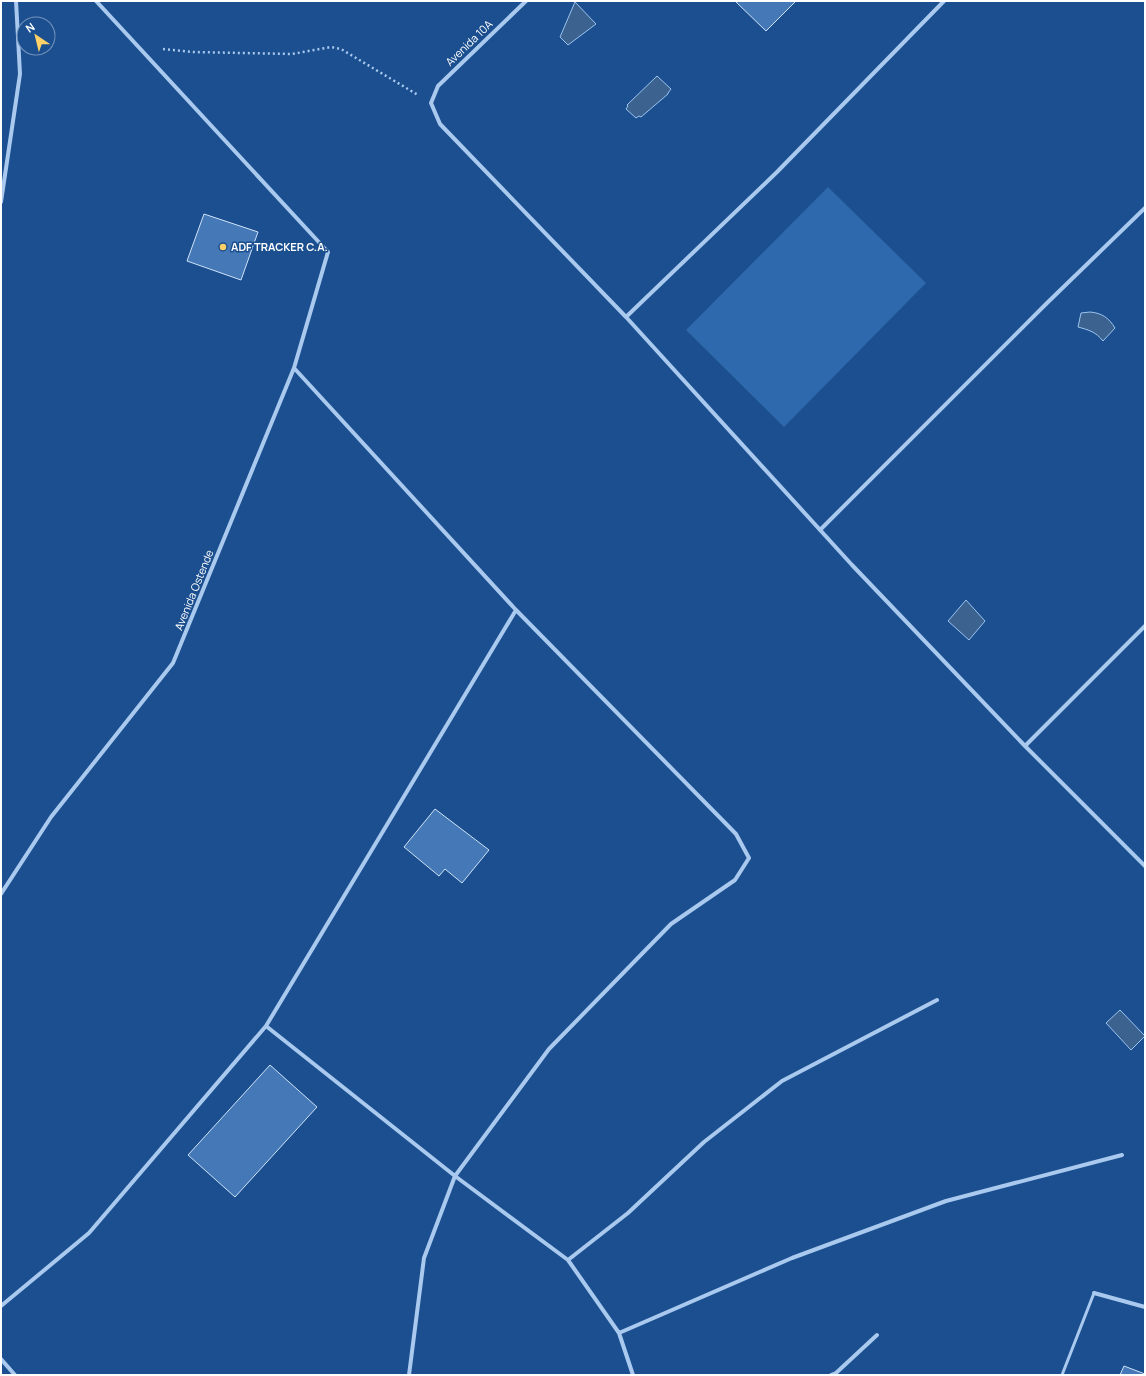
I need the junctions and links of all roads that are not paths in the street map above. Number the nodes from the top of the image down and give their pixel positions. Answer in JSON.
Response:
{"nodes":[{"id":1,"x":16,"y":1,"type":"edge"},
{"id":2,"x":96,"y":1,"type":"edge"},
{"id":3,"x":526,"y":1,"type":"edge"},
{"id":4,"x":944,"y":1,"type":"edge"},
{"id":5,"x":1,"y":202,"type":"edge"},
{"id":6,"x":1145,"y":208,"type":"edge"},
{"id":7,"x":626,"y":317,"type":"junction"},
{"id":8,"x":294,"y":368,"type":"junction"},
{"id":9,"x":820,"y":530,"type":"junction"},
{"id":10,"x":516,"y":610,"type":"junction"},
{"id":11,"x":1145,"y":626,"type":"edge"},
{"id":12,"x":1025,"y":746,"type":"junction"},
{"id":13,"x":1145,"y":866,"type":"edge"},
{"id":14,"x":1,"y":894,"type":"edge"},
{"id":15,"x":937,"y":1000,"type":"dead end"},
{"id":16,"x":266,"y":1026,"type":"junction"},
{"id":17,"x":1122,"y":1155,"type":"dead end"},
{"id":18,"x":455,"y":1176,"type":"junction"},
{"id":19,"x":568,"y":1260,"type":"junction"},
{"id":20,"x":1094,"y":1293,"type":"joint"},
{"id":21,"x":1,"y":1306,"type":"edge"},
{"id":22,"x":1145,"y":1307,"type":"edge"},
{"id":23,"x":619,"y":1333,"type":"junction"},
{"id":24,"x":877,"y":1335,"type":"dead end"},
{"id":25,"x":1,"y":1359,"type":"edge"},
{"id":26,"x":16,"y":1375,"type":"edge"},
{"id":27,"x":409,"y":1375,"type":"edge"},
{"id":28,"x":633,"y":1375,"type":"edge"},
{"id":29,"x":831,"y":1375,"type":"edge"},
{"id":30,"x":1062,"y":1375,"type":"edge"}],
"edges":[{"from":1,"to":5,"type":"street"},
{"from":2,"to":8,"type":"street","name":"Avenida Ostende"},
{"from":3,"to":7,"type":"street","name":"Avenida 10A"},
{"from":4,"to":7,"type":"street"},
{"from":6,"to":9,"type":"street"},
{"from":7,"to":9,"type":"street"},
{"from":8,"to":10,"type":"street"},
{"from":8,"to":14,"type":"street","name":"Avenida Ostende"},
{"from":9,"to":12,"type":"street"},
{"from":10,"to":16,"type":"street"},
{"from":10,"to":18,"type":"street"},
{"from":11,"to":12,"type":"street"},
{"from":12,"to":13,"type":"street"},
{"from":15,"to":19,"type":"street"},
{"from":16,"to":18,"type":"street"},
{"from":16,"to":21,"type":"street"},
{"from":17,"to":23,"type":"street"},
{"from":18,"to":19,"type":"street"},
{"from":18,"to":27,"type":"street"},
{"from":19,"to":23,"type":"street"},
{"from":20,"to":22,"type":"street"},
{"from":20,"to":30,"type":"lane"},
{"from":23,"to":28,"type":"street"},
{"from":24,"to":29,"type":"street"},
{"from":25,"to":26,"type":"street"}]}
